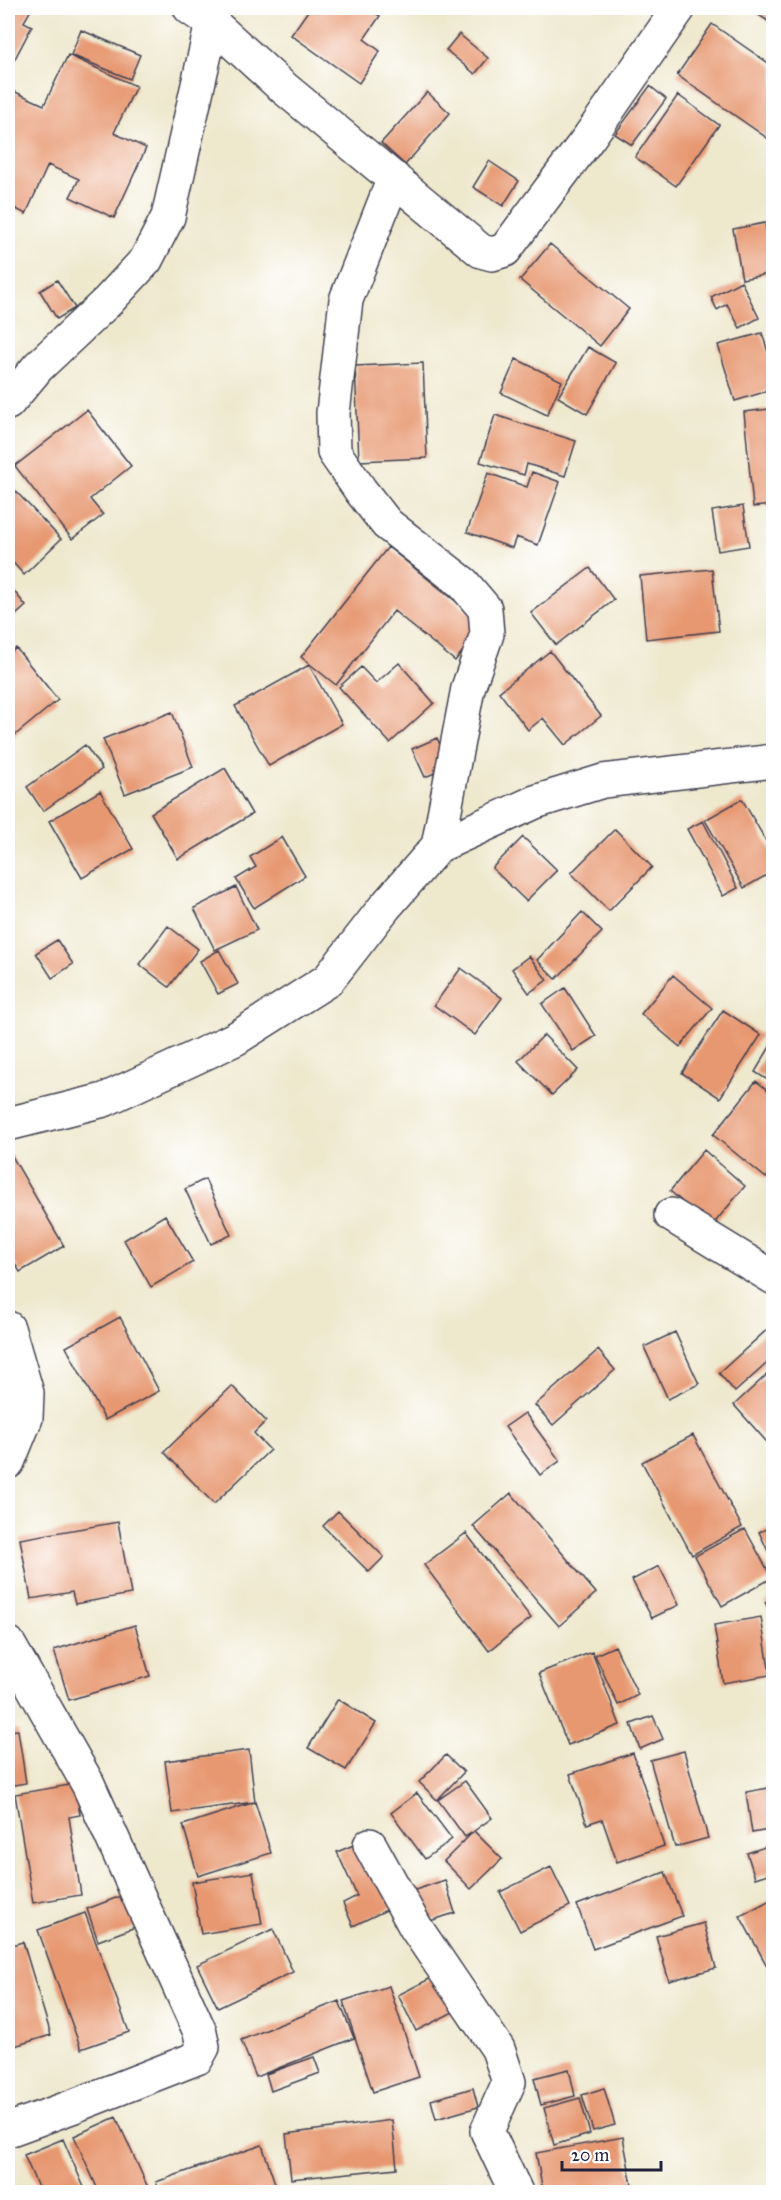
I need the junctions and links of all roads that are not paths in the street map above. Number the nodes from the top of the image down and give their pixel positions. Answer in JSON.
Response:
{"nodes":[{"id":1,"x":679,"y":8,"type":"edge"},
{"id":2,"x":201,"y":15,"type":"edge"},
{"id":3,"x":394,"y":178,"type":"junction"},
{"id":4,"x":8,"y":403,"type":"edge"},
{"id":5,"x":774,"y":761,"type":"edge"},
{"id":6,"x":438,"y":846,"type":"junction"},
{"id":7,"x":8,"y":1124,"type":"edge"},
{"id":8,"x":671,"y":1215,"type":"dead end"},
{"id":9,"x":774,"y":1278,"type":"edge"},
{"id":10,"x":8,"y":1328,"type":"edge"},
{"id":11,"x":8,"y":1462,"type":"edge"},
{"id":12,"x":8,"y":1643,"type":"edge"},
{"id":13,"x":370,"y":1845,"type":"dead end"},
{"id":14,"x":8,"y":2130,"type":"edge"},
{"id":15,"x":516,"y":2193,"type":"edge"}],
"edges":[{"from":1,"to":3,"type":"street"},
{"from":2,"to":3,"type":"street"},
{"from":2,"to":4,"type":"street"},
{"from":3,"to":6,"type":"street"},
{"from":5,"to":6,"type":"street"},
{"from":6,"to":7,"type":"street"},
{"from":8,"to":9,"type":"street"},
{"from":10,"to":11,"type":"street"},
{"from":12,"to":14,"type":"street"},
{"from":13,"to":15,"type":"street"}]}
